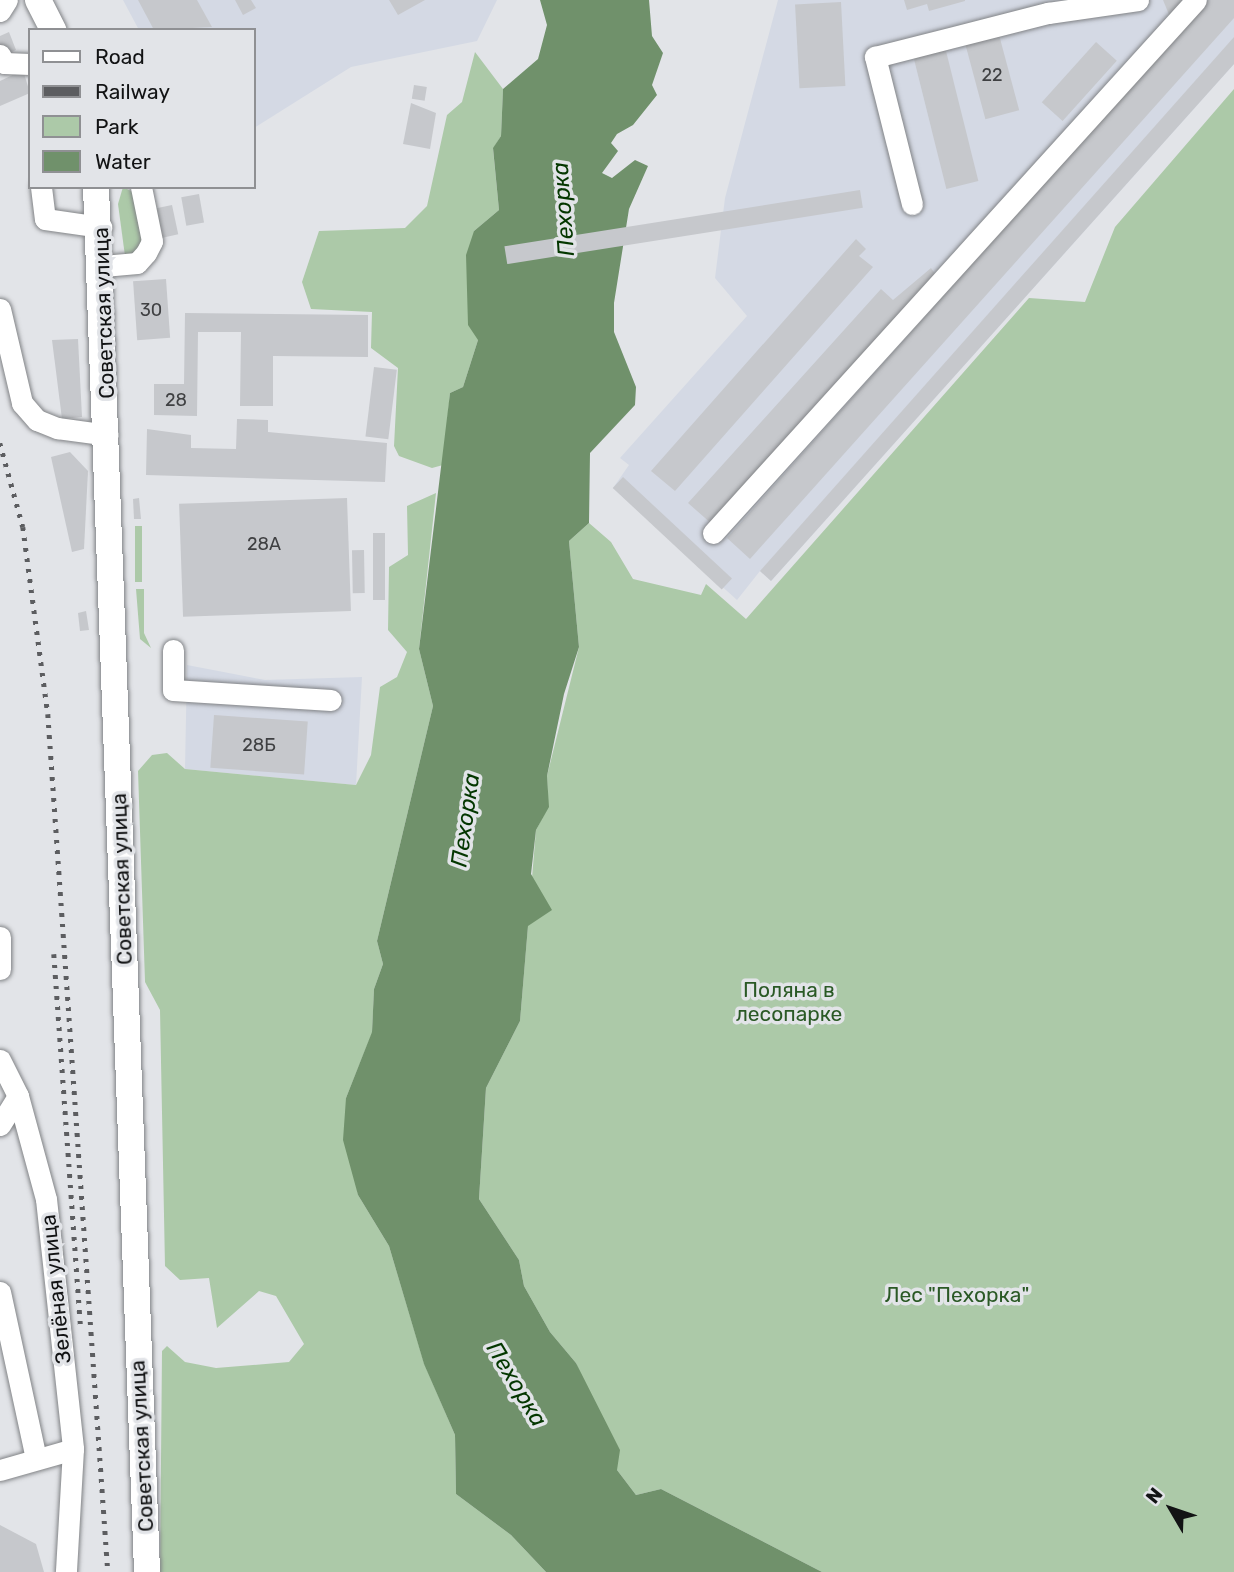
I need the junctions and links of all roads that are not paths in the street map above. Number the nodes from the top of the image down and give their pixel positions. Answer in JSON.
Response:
{"nodes":[{"id":1,"x":7,"y":0,"type":"edge"},
{"id":2,"x":38,"y":0,"type":"edge"},
{"id":3,"x":1138,"y":0,"type":"edge"},
{"id":4,"x":1196,"y":0,"type":"edge"},
{"id":5,"x":0,"y":11,"type":"edge"},
{"id":6,"x":52,"y":28,"type":"edge"},
{"id":7,"x":0,"y":55,"type":"edge"},
{"id":8,"x":28,"y":64,"type":"edge"},
{"id":9,"x":41,"y":189,"type":"edge"},
{"id":10,"x":96,"y":189,"type":"edge"},
{"id":11,"x":141,"y":189,"type":"edge"},
{"id":12,"x":912,"y":204,"type":"dead end"},
{"id":13,"x":101,"y":227,"type":"junction"},
{"id":14,"x":103,"y":266,"type":"junction"},
{"id":15,"x":0,"y":309,"type":"edge"},
{"id":16,"x":108,"y":435,"type":"junction"},
{"id":17,"x":713,"y":533,"type":"dead end"},
{"id":18,"x":173,"y":650,"type":"dead end"},
{"id":19,"x":331,"y":699,"type":"dead end"},
{"id":20,"x":0,"y":937,"type":"edge"},
{"id":21,"x":0,"y":969,"type":"edge"},
{"id":22,"x":0,"y":1060,"type":"edge"},
{"id":23,"x":19,"y":1096,"type":"junction"},
{"id":24,"x":0,"y":1125,"type":"edge"},
{"id":25,"x":0,"y":1292,"type":"edge"},
{"id":26,"x":3,"y":1320,"type":"edge"},
{"id":27,"x":73,"y":1449,"type":"junction"},
{"id":28,"x":36,"y":1458,"type":"junction"},
{"id":29,"x":0,"y":1471,"type":"edge"},
{"id":30,"x":66,"y":1572,"type":"edge"},
{"id":31,"x":148,"y":1572,"type":"edge"}],
"edges":[{"from":1,"to":5,"type":"street"},
{"from":2,"to":6,"type":"main road"},
{"from":3,"to":12,"type":"street"},
{"from":4,"to":17,"type":"street"},
{"from":7,"to":8,"type":"street"},
{"from":9,"to":13,"type":"street"},
{"from":10,"to":13,"type":"main road","name":"Советская улица"},
{"from":11,"to":14,"type":"street"},
{"from":13,"to":14,"type":"main road","name":"Советская улица"},
{"from":14,"to":16,"type":"main road","name":"Советская улица"},
{"from":15,"to":16,"type":"street"},
{"from":16,"to":31,"type":"main road","name":"Советская улица"},
{"from":18,"to":19,"type":"street"},
{"from":20,"to":21,"type":"street"},
{"from":22,"to":23,"type":"street","name":"Зелёная улица"},
{"from":23,"to":24,"type":"street"},
{"from":23,"to":27,"type":"street","name":"Зелёная улица"},
{"from":25,"to":26,"type":"street"},
{"from":26,"to":28,"type":"street"},
{"from":27,"to":28,"type":"street"},
{"from":27,"to":30,"type":"street","name":"Зелёная улица"},
{"from":28,"to":29,"type":"street"}]}
